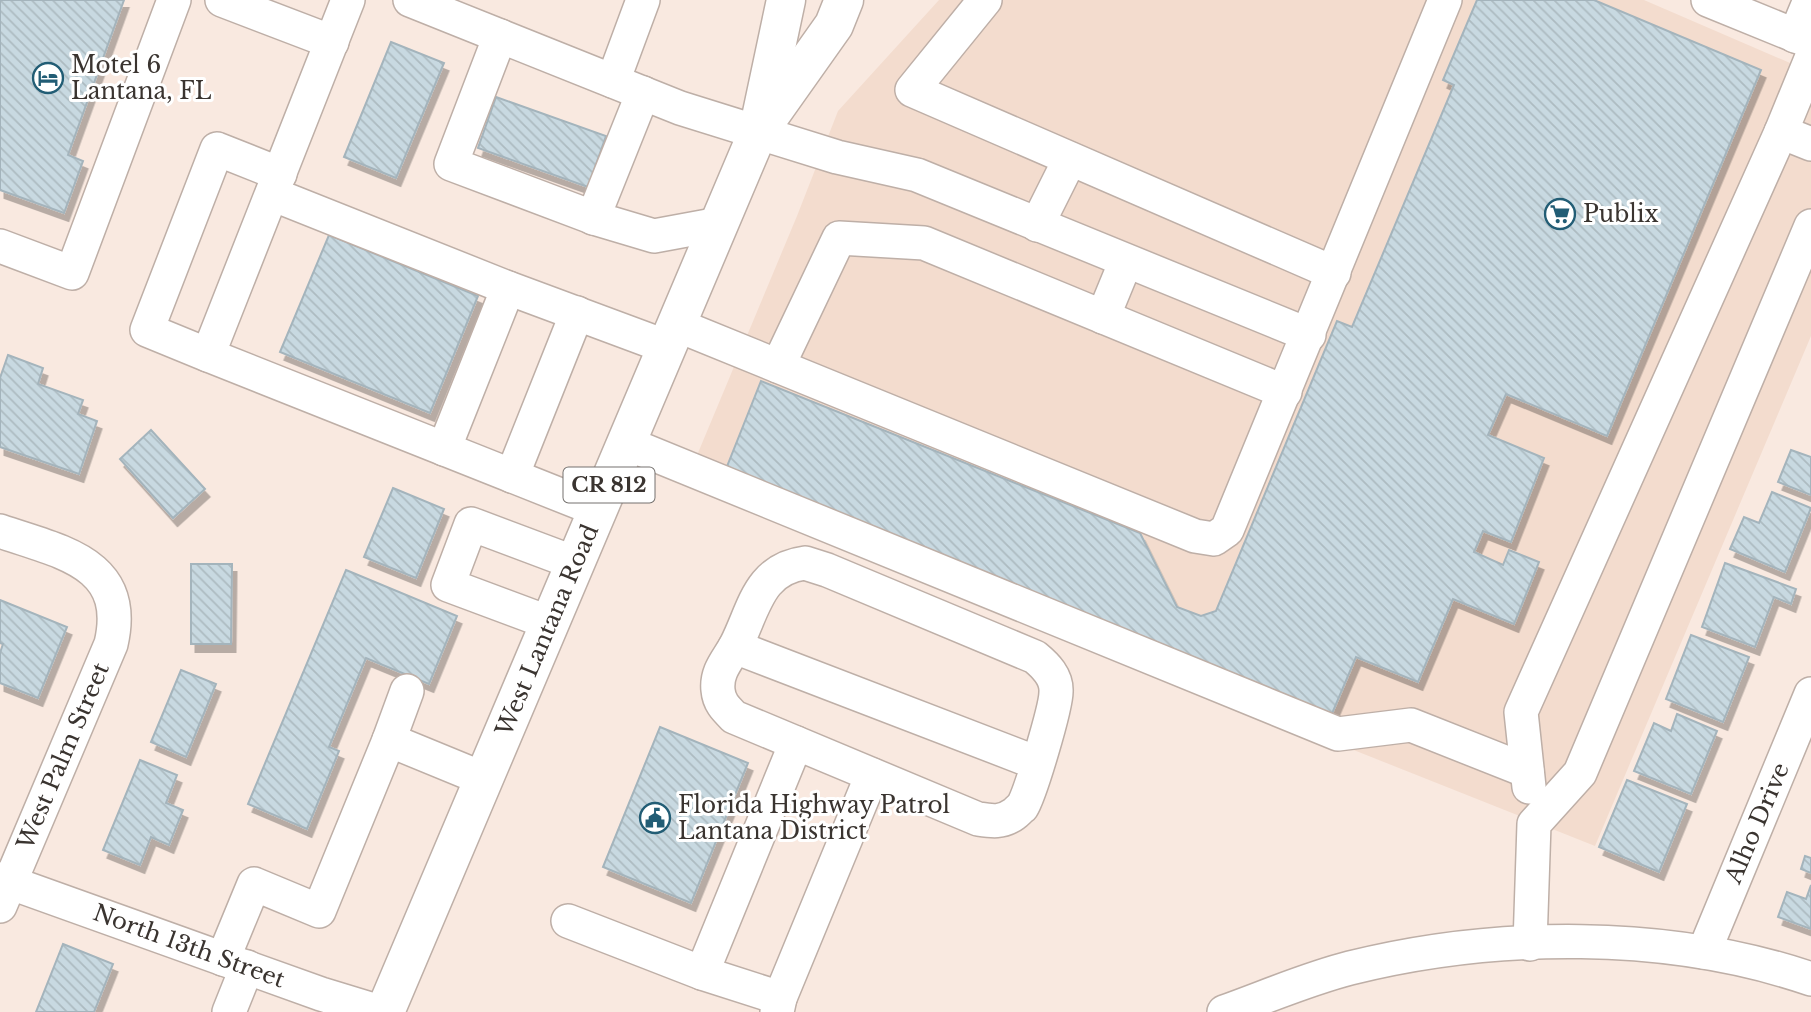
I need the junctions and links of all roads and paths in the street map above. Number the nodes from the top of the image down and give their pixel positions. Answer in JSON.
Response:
{"nodes":[{"id":1,"x":174,"y":0,"type":"edge"},
{"id":2,"x":222,"y":0,"type":"edge"},
{"id":3,"x":348,"y":0,"type":"edge"},
{"id":4,"x":410,"y":0,"type":"edge"},
{"id":5,"x":643,"y":0,"type":"edge"},
{"id":6,"x":786,"y":0,"type":"edge"},
{"id":7,"x":844,"y":0,"type":"edge"},
{"id":8,"x":985,"y":0,"type":"edge"},
{"id":9,"x":1445,"y":0,"type":"edge"},
{"id":10,"x":1708,"y":0,"type":"edge"},
{"id":11,"x":1810,"y":0,"type":"edge"},
{"id":12,"x":500,"y":36,"type":"junction"},
{"id":13,"x":332,"y":42,"type":"junction"},
{"id":14,"x":1806,"y":46,"type":"edge"},
{"id":15,"x":628,"y":87,"type":"junction"},
{"id":16,"x":758,"y":132,"type":"junction"},
{"id":17,"x":1796,"y":138,"type":"edge"},
{"id":18,"x":1070,"y":159,"type":"junction"},
{"id":19,"x":276,"y":184,"type":"junction"},
{"id":20,"x":593,"y":218,"type":"junction"},
{"id":21,"x":719,"y":224,"type":"junction"},
{"id":22,"x":1037,"y":225,"type":"junction"},
{"id":23,"x":1811,"y":226,"type":"edge"},
{"id":24,"x":0,"y":246,"type":"edge"},
{"id":25,"x":1126,"y":261,"type":"junction"},
{"id":26,"x":1334,"y":273,"type":"junction"},
{"id":27,"x":508,"y":288,"type":"junction"},
{"id":28,"x":577,"y":313,"type":"junction"},
{"id":29,"x":1103,"y":317,"type":"junction"},
{"id":30,"x":1309,"y":335,"type":"junction"},
{"id":31,"x":672,"y":336,"type":"junction"},
{"id":32,"x":208,"y":355,"type":"junction"},
{"id":33,"x":778,"y":366,"type":"junction"},
{"id":34,"x":1284,"y":392,"type":"junction"},
{"id":35,"x":626,"y":443,"type":"junction"},
{"id":36,"x":444,"y":449,"type":"junction"},
{"id":37,"x":512,"y":476,"type":"junction"},
{"id":38,"x":598,"y":510,"type":"junction"},
{"id":39,"x":0,"y":531,"type":"edge"},
{"id":40,"x":575,"y":563,"type":"junction"},
{"id":41,"x":550,"y":623,"type":"junction"},
{"id":42,"x":735,"y":647,"type":"junction"},
{"id":43,"x":407,"y":691,"type":"dead end"},
{"id":44,"x":1811,"y":694,"type":"edge"},
{"id":45,"x":389,"y":740,"type":"junction"},
{"id":46,"x":796,"y":743,"type":"junction"},
{"id":47,"x":1037,"y":763,"type":"junction"},
{"id":48,"x":1527,"y":771,"type":"junction"},
{"id":49,"x":872,"y":775,"type":"junction"},
{"id":50,"x":484,"y":779,"type":"junction"},
{"id":51,"x":1534,"y":824,"type":"junction"},
{"id":52,"x":3,"y":889,"type":"edge"},
{"id":53,"x":568,"y":921,"type":"dead end"},
{"id":54,"x":1530,"y":944,"type":"junction"},
{"id":55,"x":1704,"y":952,"type":"junction"},
{"id":56,"x":235,"y":963,"type":"junction"},
{"id":57,"x":702,"y":973,"type":"junction"},
{"id":58,"x":1811,"y":979,"type":"edge"},
{"id":59,"x":779,"y":1005,"type":"edge"},
{"id":60,"x":229,"y":1012,"type":"edge"},
{"id":61,"x":382,"y":1012,"type":"edge"},
{"id":62,"x":1224,"y":1012,"type":"edge"}],
"edges":[{"from":1,"to":24,"type":"street"},
{"from":2,"to":13,"type":"street"},
{"from":3,"to":13,"type":"street"},
{"from":4,"to":12,"type":"street"},
{"from":5,"to":15,"type":"street"},
{"from":6,"to":16,"type":"main road","name":"West Lantana Road","number":"CR 812"},
{"from":7,"to":16,"type":"main road","name":"West Lantana Road","number":"CR 812"},
{"from":8,"to":18,"type":"street"},
{"from":9,"to":26,"type":"street"},
{"from":10,"to":14,"type":"street"},
{"from":11,"to":14,"type":"street"},
{"from":12,"to":15,"type":"street"},
{"from":12,"to":20,"type":"street"},
{"from":13,"to":19,"type":"street"},
{"from":14,"to":17,"type":"street"},
{"from":15,"to":16,"type":"street"},
{"from":15,"to":20,"type":"street"},
{"from":16,"to":21,"type":"main road","name":"West Lantana Road","number":"CR 812"},
{"from":16,"to":22,"type":"street"},
{"from":17,"to":48,"type":"street"},
{"from":18,"to":22,"type":"street"},
{"from":18,"to":26,"type":"street"},
{"from":19,"to":27,"type":"street"},
{"from":19,"to":32,"type":"street"},
{"from":19,"to":32,"type":"street"},
{"from":20,"to":21,"type":"street"},
{"from":21,"to":31,"type":"main road","name":"West Lantana Road","number":"CR 812"},
{"from":22,"to":25,"type":"street"},
{"from":23,"to":51,"type":"street"},
{"from":25,"to":29,"type":"street"},
{"from":25,"to":30,"type":"street"},
{"from":26,"to":30,"type":"street"},
{"from":27,"to":28,"type":"street"},
{"from":27,"to":36,"type":"street"},
{"from":28,"to":31,"type":"street"},
{"from":28,"to":37,"type":"street"},
{"from":29,"to":33,"type":"street"},
{"from":29,"to":34,"type":"street"},
{"from":30,"to":34,"type":"street"},
{"from":31,"to":33,"type":"street"},
{"from":31,"to":35,"type":"main road","name":"West Lantana Road","number":"CR 812"},
{"from":32,"to":36,"type":"street"},
{"from":33,"to":34,"type":"street"},
{"from":35,"to":38,"type":"main road","name":"West Lantana Road","number":"CR 812"},
{"from":35,"to":48,"type":"street"},
{"from":36,"to":37,"type":"street"},
{"from":37,"to":38,"type":"street"},
{"from":38,"to":40,"type":"main road","name":"West Lantana Road","number":"CR 812"},
{"from":39,"to":52,"type":"street","name":"West Palm Street"},
{"from":40,"to":41,"type":"main road","name":"West Lantana Road","number":"CR 812"},
{"from":40,"to":41,"type":"street"},
{"from":41,"to":50,"type":"main road","name":"West Lantana Road","number":"CR 812"},
{"from":42,"to":46,"type":"street"},
{"from":42,"to":47,"type":"street"},
{"from":42,"to":47,"type":"street"},
{"from":43,"to":45,"type":"street"},
{"from":44,"to":55,"type":"street","name":"Alho Drive"},
{"from":45,"to":50,"type":"street"},
{"from":45,"to":56,"type":"street"},
{"from":46,"to":49,"type":"street"},
{"from":46,"to":57,"type":"street"},
{"from":47,"to":49,"type":"street"},
{"from":48,"to":51,"type":"street"},
{"from":49,"to":59,"type":"street"},
{"from":50,"to":61,"type":"main road","name":"West Lantana Road","number":"CR 812"},
{"from":51,"to":54,"type":"street"},
{"from":52,"to":56,"type":"street","name":"North 13th Street"},
{"from":53,"to":57,"type":"street"},
{"from":54,"to":55,"type":"street"},
{"from":54,"to":62,"type":"street"},
{"from":55,"to":58,"type":"street"},
{"from":56,"to":60,"type":"street"},
{"from":56,"to":61,"type":"street","name":"North 13th Street"},
{"from":57,"to":59,"type":"street"}]}
